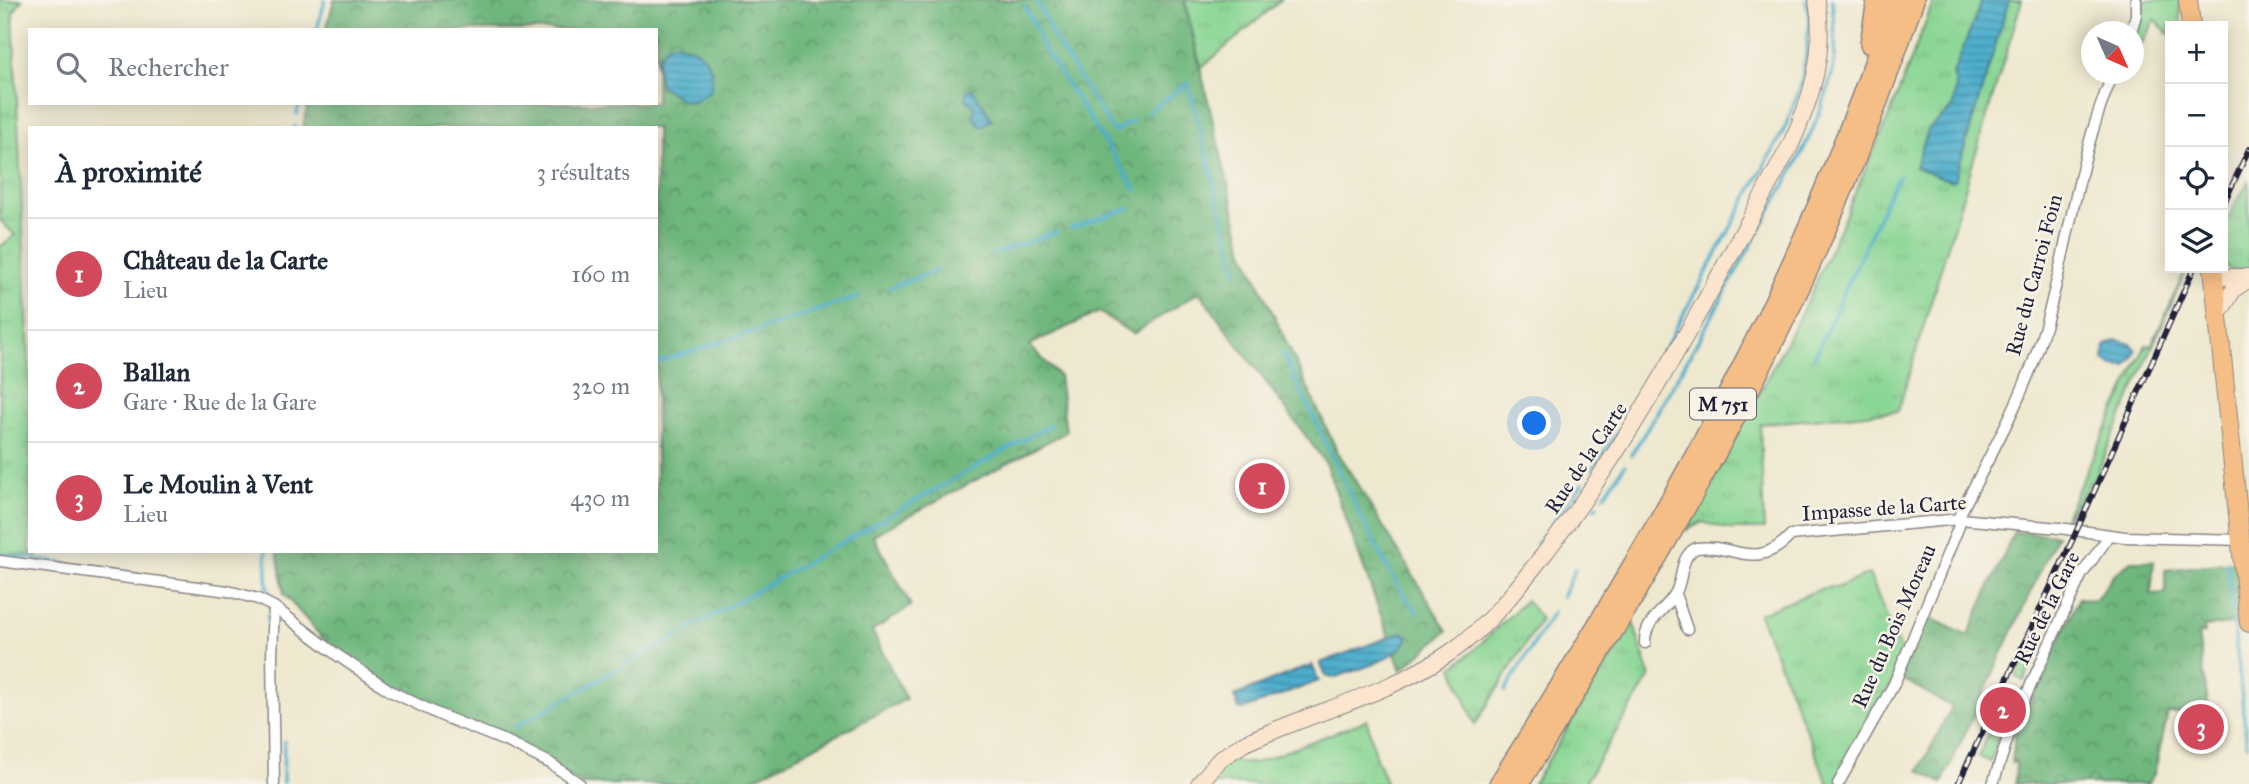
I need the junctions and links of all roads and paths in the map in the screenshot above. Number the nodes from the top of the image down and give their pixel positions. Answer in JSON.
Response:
{"nodes":[{"id":1,"x":1817,"y":0,"type":"edge"},
{"id":2,"x":1877,"y":0,"type":"edge"},
{"id":3,"x":1896,"y":0,"type":"edge"},
{"id":4,"x":1914,"y":0,"type":"edge"},
{"id":5,"x":1925,"y":0,"type":"edge"},
{"id":6,"x":2128,"y":0,"type":"edge"},
{"id":7,"x":2136,"y":0,"type":"edge"},
{"id":8,"x":2188,"y":0,"type":"edge"},
{"id":9,"x":2136,"y":15,"type":"junction"},
{"id":10,"x":2134,"y":21,"type":"edge"},
{"id":11,"x":2190,"y":21,"type":"edge"},
{"id":12,"x":1886,"y":79,"type":"junction"},
{"id":13,"x":2110,"y":84,"type":"edge"},
{"id":14,"x":1854,"y":117,"type":"junction"},
{"id":15,"x":2214,"y":273,"type":"edge"},
{"id":16,"x":2220,"y":273,"type":"edge"},
{"id":17,"x":2249,"y":278,"type":"edge"},
{"id":18,"x":2217,"y":316,"type":"junction"},
{"id":19,"x":1960,"y":519,"type":"junction"},
{"id":20,"x":2109,"y":536,"type":"junction"},
{"id":21,"x":2245,"y":541,"type":"edge"},
{"id":22,"x":0,"y":561,"type":"edge"},
{"id":23,"x":1675,"y":594,"type":"junction"},
{"id":24,"x":274,"y":607,"type":"junction"},
{"id":25,"x":2249,"y":623,"type":"edge"},
{"id":26,"x":1687,"y":629,"type":"dead end"},
{"id":27,"x":1649,"y":643,"type":"dead end"},
{"id":28,"x":274,"y":784,"type":"edge"},
{"id":29,"x":580,"y":784,"type":"edge"},
{"id":30,"x":1199,"y":784,"type":"edge"},
{"id":31,"x":1499,"y":784,"type":"edge"},
{"id":32,"x":1520,"y":784,"type":"edge"},
{"id":33,"x":1838,"y":784,"type":"edge"},
{"id":34,"x":1993,"y":784,"type":"edge"}],
"edges":[{"from":1,"to":30,"type":"street","name":"Rue de la Carte"},
{"from":2,"to":14,"type":"highway"},
{"from":3,"to":14,"type":"highway","number":"M 751"},
{"from":4,"to":12,"type":"highway","number":"M 751"},
{"from":5,"to":12,"type":"highway"},
{"from":6,"to":9,"type":"street"},
{"from":7,"to":9,"type":"street"},
{"from":8,"to":11,"type":"main road"},
{"from":9,"to":10,"type":"street"},
{"from":12,"to":32,"type":"highway","number":"M 751"},
{"from":13,"to":19,"type":"street","name":"Rue du Carroi Foin"},
{"from":14,"to":31,"type":"highway","number":"M 751"},
{"from":15,"to":18,"type":"main road"},
{"from":16,"to":17,"type":"street"},
{"from":17,"to":18,"type":"street"},
{"from":18,"to":21,"type":"main road"},
{"from":19,"to":20,"type":"street","name":"Impasse de la Carte"},
{"from":19,"to":23,"type":"street","name":"Impasse de la Carte"},
{"from":19,"to":33,"type":"street","name":"Rue du Bois Moreau"},
{"from":20,"to":21,"type":"street"},
{"from":20,"to":34,"type":"street","name":"Rue de la Gare"},
{"from":21,"to":25,"type":"main road"},
{"from":22,"to":24,"type":"street"},
{"from":23,"to":26,"type":"street"},
{"from":23,"to":27,"type":"street","name":"Impasse de la Carte"},
{"from":24,"to":28,"type":"street"},
{"from":24,"to":29,"type":"street"}]}
